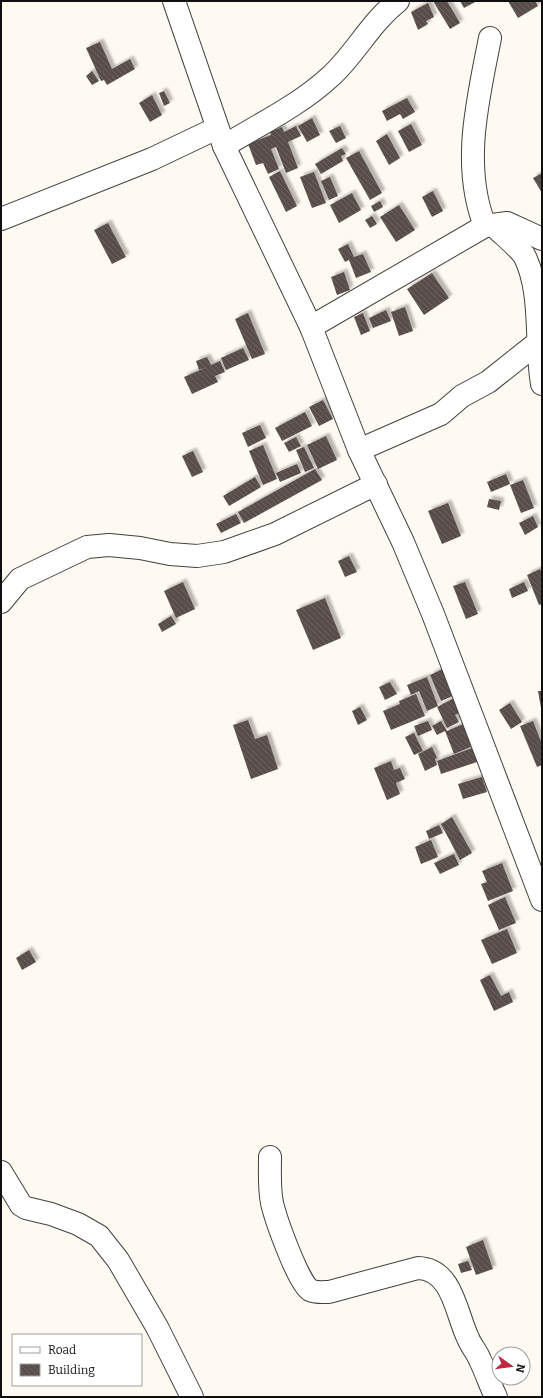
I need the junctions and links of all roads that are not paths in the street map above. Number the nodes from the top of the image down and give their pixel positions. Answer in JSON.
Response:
{"nodes":[{"id":1,"x":174,"y":1,"type":"edge"},
{"id":2,"x":386,"y":5,"type":"edge"},
{"id":3,"x":490,"y":38,"type":"dead end"},
{"id":4,"x":220,"y":137,"type":"junction"},
{"id":5,"x":1,"y":218,"type":"edge"},
{"id":6,"x":489,"y":225,"type":"junction"},
{"id":7,"x":542,"y":239,"type":"edge"},
{"id":8,"x":311,"y":327,"type":"junction"},
{"id":9,"x":541,"y":340,"type":"edge"},
{"id":10,"x":542,"y":384,"type":"edge"},
{"id":11,"x":359,"y":450,"type":"junction"},
{"id":12,"x":376,"y":484,"type":"junction"},
{"id":13,"x":1,"y":602,"type":"edge"},
{"id":14,"x":542,"y":900,"type":"edge"},
{"id":15,"x":270,"y":1157,"type":"dead end"},
{"id":16,"x":1,"y":1172,"type":"edge"},
{"id":17,"x":192,"y":1397,"type":"edge"},
{"id":18,"x":496,"y":1397,"type":"edge"}],
"edges":[{"from":1,"to":4,"type":"street"},
{"from":2,"to":4,"type":"street"},
{"from":3,"to":6,"type":"street"},
{"from":4,"to":5,"type":"street"},
{"from":4,"to":8,"type":"street"},
{"from":6,"to":7,"type":"street"},
{"from":6,"to":8,"type":"street"},
{"from":6,"to":9,"type":"street"},
{"from":8,"to":11,"type":"street"},
{"from":9,"to":10,"type":"street"},
{"from":9,"to":11,"type":"street"},
{"from":11,"to":12,"type":"street"},
{"from":12,"to":13,"type":"street"},
{"from":12,"to":14,"type":"street"},
{"from":15,"to":18,"type":"street"},
{"from":16,"to":17,"type":"street"}]}
